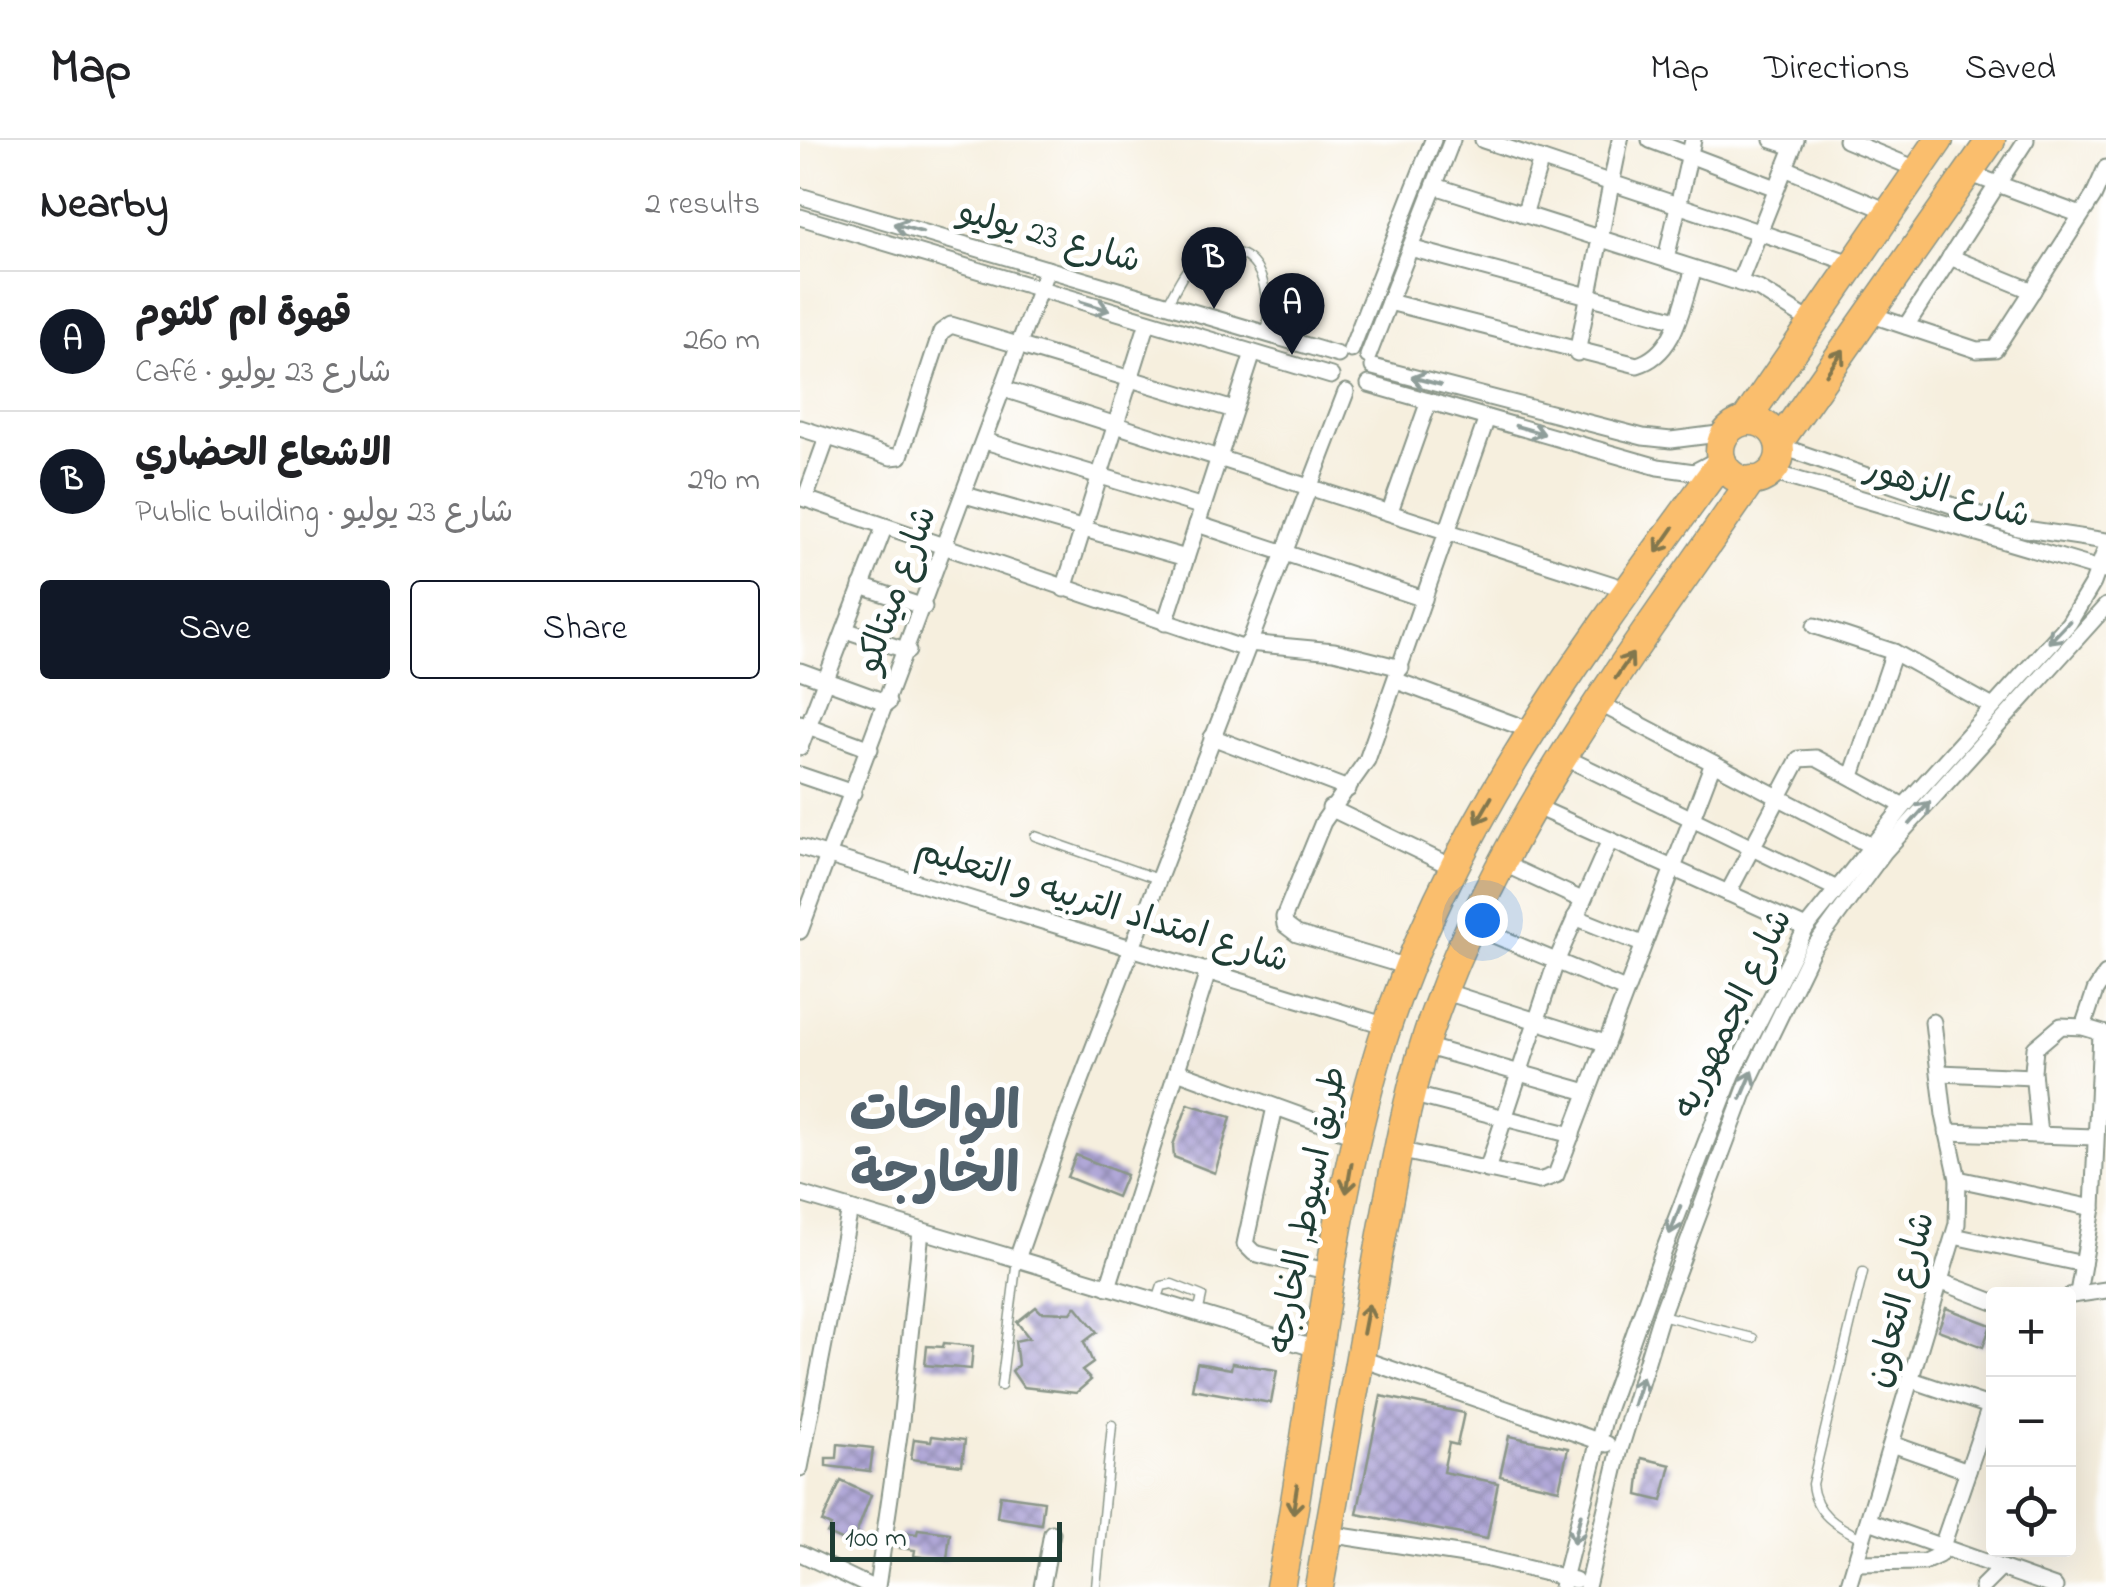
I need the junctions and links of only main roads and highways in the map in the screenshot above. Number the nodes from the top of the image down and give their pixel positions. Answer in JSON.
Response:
{"nodes":[{"id":1,"x":1939,"y":140,"type":"edge"},
{"id":2,"x":1991,"y":140,"type":"edge"},
{"id":3,"x":1728,"y":443,"type":"junction"},
{"id":4,"x":1770,"y":460,"type":"junction"},
{"id":5,"x":1280,"y":1587,"type":"edge"},
{"id":6,"x":1319,"y":1587,"type":"edge"}],
"edges":[{"from":1,"to":3,"type":"highway","name":"طريق اسيوط, الخارجه"},
{"from":4,"to":2,"type":"highway","one_way":true},
{"from":3,"to":4,"type":"highway"},
{"from":3,"to":4,"type":"highway"},
{"from":3,"to":5,"type":"highway","name":"طريق اسيوط, الخارجه","one_way":true},
{"from":6,"to":4,"type":"highway","one_way":true}]}
